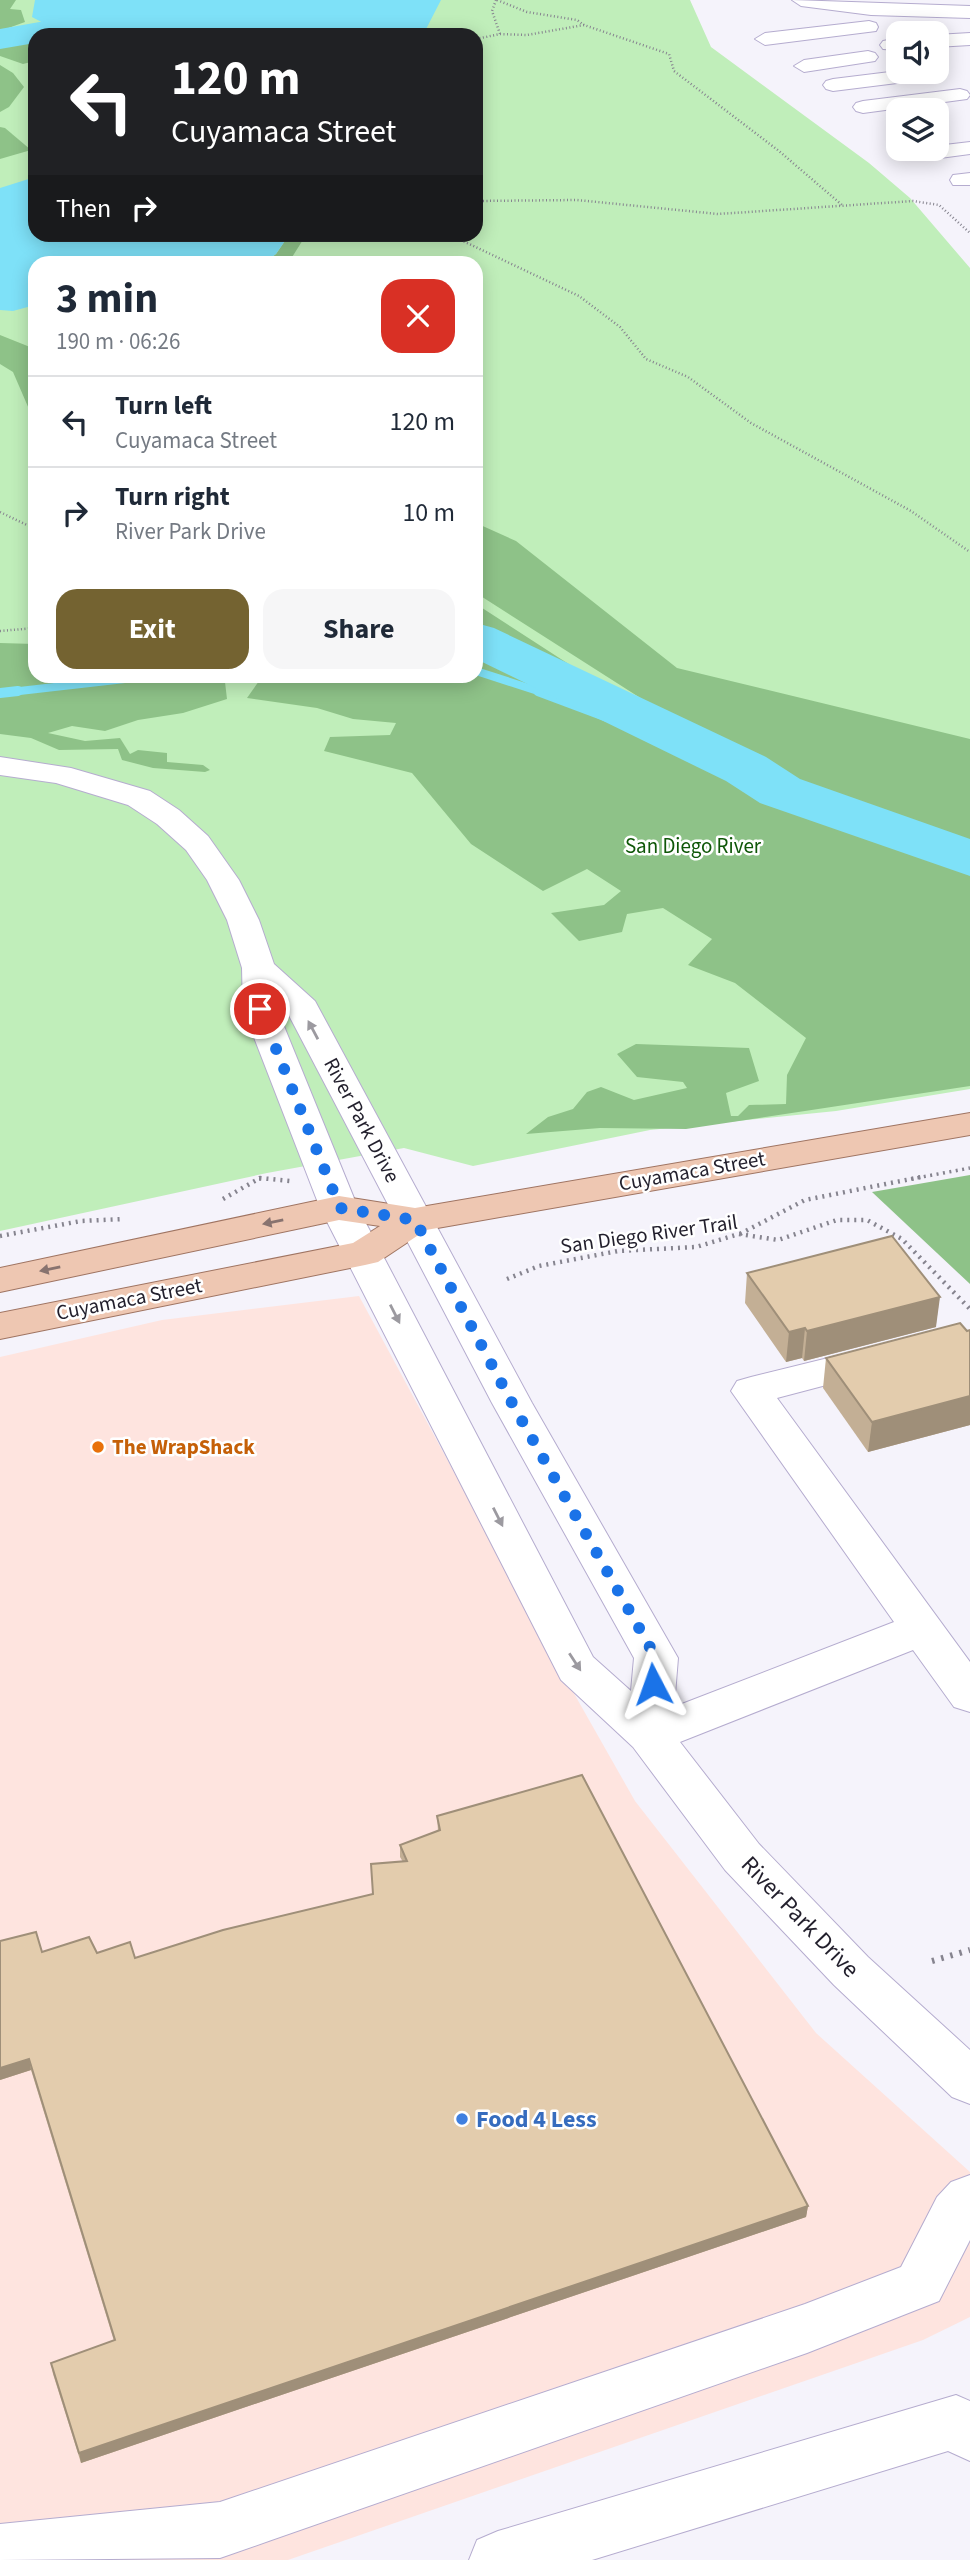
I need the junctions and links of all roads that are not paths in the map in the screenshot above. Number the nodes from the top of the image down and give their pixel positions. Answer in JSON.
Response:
{"nodes":[{"id":1,"x":801,"y":0,"type":"edge"},
{"id":2,"x":970,"y":12,"type":"edge"},
{"id":3,"x":870,"y":18,"type":"junction"},
{"id":4,"x":886,"y":37,"type":"edge"},
{"id":5,"x":970,"y":38,"type":"edge"},
{"id":6,"x":765,"y":39,"type":"dead end"},
{"id":7,"x":949,"y":40,"type":"edge"},
{"id":8,"x":886,"y":51,"type":"edge"},
{"id":9,"x":804,"y":66,"type":"dead end"},
{"id":10,"x":886,"y":80,"type":"edge"},
{"id":11,"x":944,"y":84,"type":"edge"},
{"id":12,"x":833,"y":85,"type":"dead end"},
{"id":13,"x":965,"y":98,"type":"edge"},
{"id":14,"x":863,"y":107,"type":"dead end"},
{"id":15,"x":970,"y":148,"type":"edge"},
{"id":16,"x":949,"y":151,"type":"edge"},
{"id":17,"x":0,"y":766,"type":"edge"},
{"id":18,"x":259,"y":968,"type":"junction"},
{"id":19,"x":970,"y":1124,"type":"edge"},
{"id":20,"x":340,"y":1208,"type":"junction"},
{"id":21,"x":415,"y":1220,"type":"junction"},
{"id":22,"x":365,"y":1254,"type":"junction"},
{"id":23,"x":0,"y":1280,"type":"edge"},
{"id":24,"x":0,"y":1326,"type":"edge"},
{"id":25,"x":915,"y":1349,"type":"edge"},
{"id":26,"x":922,"y":1629,"type":"junction"},
{"id":27,"x":970,"y":1695,"type":"edge"},
{"id":28,"x":649,"y":1735,"type":"junction"},
{"id":29,"x":970,"y":2082,"type":"edge"},
{"id":30,"x":970,"y":2199,"type":"edge"},
{"id":31,"x":970,"y":2434,"type":"edge"},
{"id":32,"x":0,"y":2552,"type":"edge"},
{"id":33,"x":498,"y":2560,"type":"edge"}],
"edges":[{"from":1,"to":3,"type":"street"},
{"from":2,"to":3,"type":"street"},
{"from":3,"to":4,"type":"street"},
{"from":3,"to":6,"type":"street"},
{"from":5,"to":7,"type":"street"},
{"from":8,"to":9,"type":"street"},
{"from":10,"to":12,"type":"street"},
{"from":11,"to":13,"type":"street"},
{"from":13,"to":14,"type":"street"},
{"from":15,"to":16,"type":"street"},
{"from":17,"to":18,"type":"street","name":"River Park Drive"},
{"from":18,"to":20,"type":"street","name":"River Park Drive"},
{"from":21,"to":18,"type":"street","name":"River Park Drive","one_way":true},
{"from":19,"to":21,"type":"main road","name":"Cuyamaca Street"},
{"from":20,"to":21,"type":"main road","name":"Cuyamaca Street"},
{"from":20,"to":22,"type":"street","name":"River Park Drive"},
{"from":20,"to":23,"type":"main road","name":"Cuyamaca Street","one_way":true},
{"from":21,"to":22,"type":"main road","name":"Cuyamaca Street"},
{"from":21,"to":28,"type":"street","name":"River Park Drive"},
{"from":22,"to":24,"type":"main road","name":"Cuyamaca Street"},
{"from":22,"to":28,"type":"street","name":"River Park Drive","one_way":true},
{"from":25,"to":26,"type":"street"},
{"from":26,"to":27,"type":"street"},
{"from":26,"to":28,"type":"street"},
{"from":28,"to":29,"type":"street","name":"River Park Drive"},
{"from":30,"to":32,"type":"street"},
{"from":31,"to":33,"type":"street"}]}
